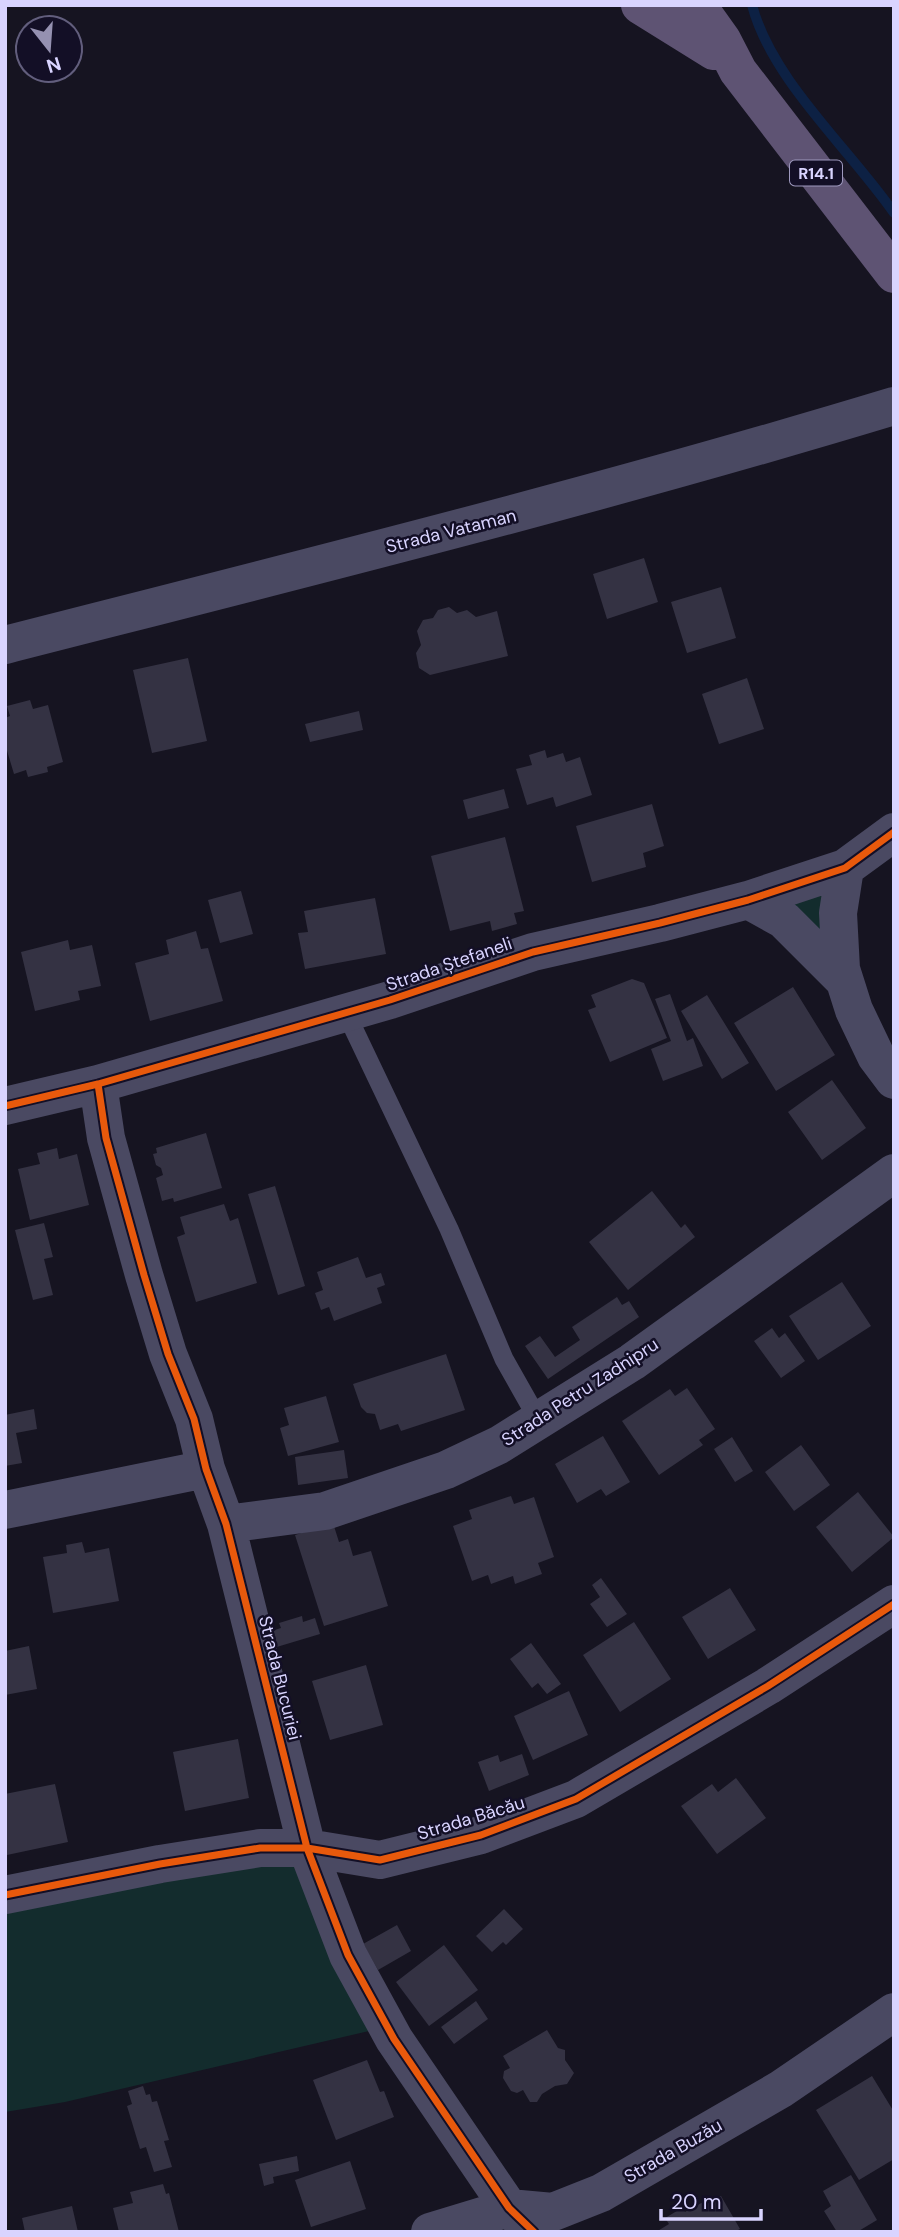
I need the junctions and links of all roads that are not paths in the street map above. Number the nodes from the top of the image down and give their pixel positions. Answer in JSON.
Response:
{"nodes":[{"id":1,"x":640,"y":5,"type":"edge"},
{"id":2,"x":678,"y":5,"type":"edge"},
{"id":3,"x":696,"y":5,"type":"edge"},
{"id":4,"x":723,"y":42,"type":"edge"},
{"id":5,"x":894,"y":275,"type":"edge"},
{"id":6,"x":894,"y":406,"type":"edge"},
{"id":7,"x":5,"y":645,"type":"edge"},
{"id":8,"x":894,"y":832,"type":"edge"},
{"id":9,"x":845,"y":868,"type":"junction"},
{"id":10,"x":748,"y":900,"type":"junction"},
{"id":11,"x":844,"y":980,"type":"junction"},
{"id":12,"x":345,"y":1013,"type":"junction"},
{"id":13,"x":894,"y":1080,"type":"edge"},
{"id":14,"x":98,"y":1084,"type":"junction"},
{"id":15,"x":5,"y":1106,"type":"edge"},
{"id":16,"x":894,"y":1172,"type":"edge"},
{"id":17,"x":539,"y":1421,"type":"junction"},
{"id":18,"x":206,"y":1469,"type":"junction"},
{"id":19,"x":5,"y":1510,"type":"edge"},
{"id":20,"x":226,"y":1524,"type":"junction"},
{"id":21,"x":894,"y":1604,"type":"edge"},
{"id":22,"x":307,"y":1848,"type":"junction"},
{"id":23,"x":5,"y":1895,"type":"edge"},
{"id":24,"x":894,"y":2012,"type":"edge"},
{"id":25,"x":521,"y":2220,"type":"edge"},
{"id":26,"x":430,"y":2232,"type":"edge"}],
"edges":[{"from":1,"to":4,"type":"main road"},
{"from":2,"to":4,"type":"main road","number":"R14.1"},
{"from":3,"to":4,"type":"main road","number":"R14.1"},
{"from":4,"to":5,"type":"main road","number":"R14.1"},
{"from":6,"to":7,"type":"street","name":"Strada Vataman"},
{"from":8,"to":9,"type":"street","name":"Strada Ștefaneli"},
{"from":9,"to":10,"type":"street","name":"Strada Ștefaneli"},
{"from":9,"to":11,"type":"street"},
{"from":10,"to":11,"type":"street"},
{"from":10,"to":12,"type":"street","name":"Strada Ștefaneli"},
{"from":11,"to":13,"type":"street"},
{"from":12,"to":14,"type":"street","name":"Strada Ștefaneli"},
{"from":12,"to":17,"type":"lane"},
{"from":14,"to":15,"type":"street","name":"Strada Ștefaneli"},
{"from":14,"to":18,"type":"street","name":"Strada Bucuriei"},
{"from":16,"to":17,"type":"street","name":"Strada Petru Zadnipru"},
{"from":17,"to":20,"type":"street","name":"Strada Petru Zadnipru"},
{"from":18,"to":19,"type":"street"},
{"from":18,"to":20,"type":"street","name":"Strada Bucuriei"},
{"from":20,"to":22,"type":"street","name":"Strada Bucuriei"},
{"from":21,"to":22,"type":"street","name":"Strada Băcău"},
{"from":22,"to":23,"type":"street","name":"Strada Băcău"},
{"from":22,"to":25,"type":"street","name":"Strada Bucuriei"},
{"from":24,"to":25,"type":"street","name":"Strada Buzău"},
{"from":25,"to":26,"type":"street","name":"Strada Buzău"}]}
